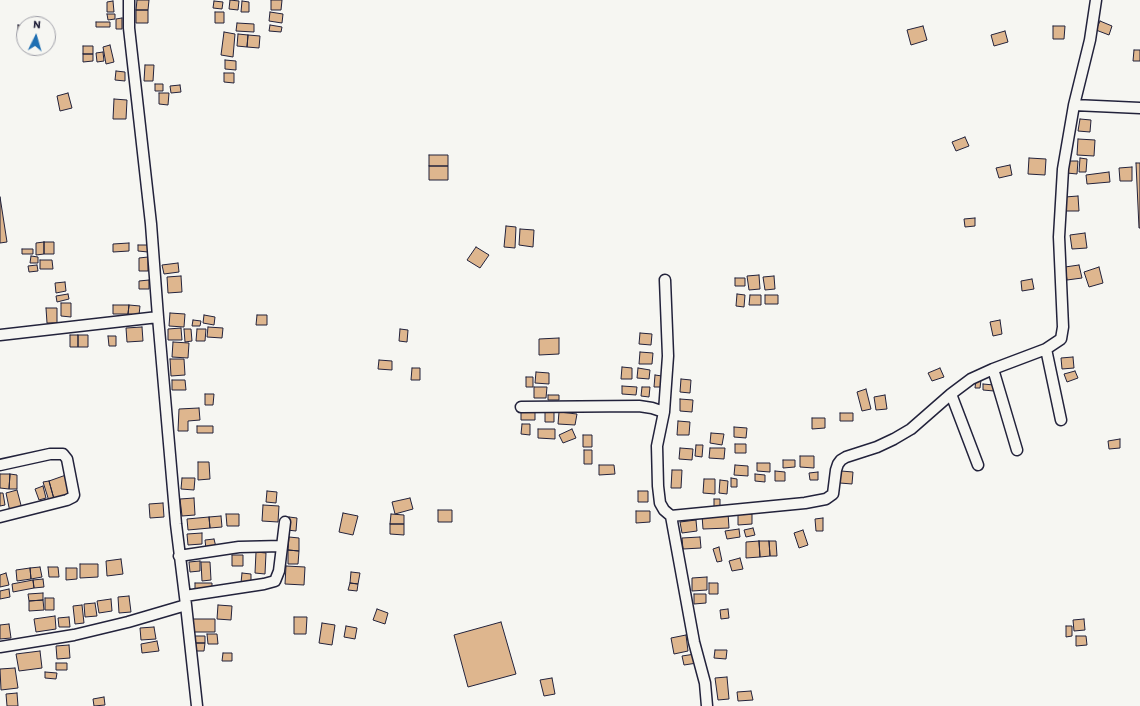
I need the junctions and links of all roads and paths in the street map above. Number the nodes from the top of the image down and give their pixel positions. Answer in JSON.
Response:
{"nodes":[{"id":1,"x":129,"y":0,"type":"edge"},
{"id":2,"x":1096,"y":0,"type":"edge"},
{"id":3,"x":1074,"y":105,"type":"junction"},
{"id":4,"x":1140,"y":108,"type":"edge"},
{"id":5,"x":665,"y":280,"type":"dead end"},
{"id":6,"x":158,"y":317,"type":"junction"},
{"id":7,"x":0,"y":335,"type":"edge"},
{"id":8,"x":1046,"y":349,"type":"junction"},
{"id":9,"x":993,"y":369,"type":"junction"},
{"id":10,"x":951,"y":394,"type":"junction"},
{"id":11,"x":521,"y":407,"type":"dead end"},
{"id":12,"x":664,"y":412,"type":"junction"},
{"id":13,"x":1061,"y":420,"type":"dead end"},
{"id":14,"x":1017,"y":450,"type":"dead end"},
{"id":15,"x":0,"y":465,"type":"edge"},
{"id":16,"x":978,"y":465,"type":"dead end"},
{"id":17,"x":671,"y":516,"type":"junction"},
{"id":18,"x":0,"y":517,"type":"edge"},
{"id":19,"x":285,"y":522,"type":"dead end"},
{"id":20,"x":282,"y":546,"type":"junction"},
{"id":21,"x":179,"y":556,"type":"junction"},
{"id":22,"x":186,"y":601,"type":"junction"},
{"id":23,"x":0,"y":647,"type":"edge"},
{"id":24,"x":197,"y":706,"type":"edge"},
{"id":25,"x":707,"y":706,"type":"edge"}],
"edges":[{"from":1,"to":6,"type":"street"},
{"from":2,"to":3,"type":"street"},
{"from":3,"to":4,"type":"street"},
{"from":3,"to":8,"type":"street"},
{"from":5,"to":12,"type":"street"},
{"from":6,"to":7,"type":"street"},
{"from":6,"to":21,"type":"street"},
{"from":8,"to":9,"type":"street"},
{"from":8,"to":13,"type":"street"},
{"from":9,"to":10,"type":"street"},
{"from":9,"to":14,"type":"street"},
{"from":10,"to":16,"type":"street"},
{"from":10,"to":17,"type":"street"},
{"from":11,"to":12,"type":"street"},
{"from":12,"to":17,"type":"street"},
{"from":15,"to":18,"type":"street"},
{"from":17,"to":25,"type":"street"},
{"from":19,"to":20,"type":"street"},
{"from":20,"to":21,"type":"street"},
{"from":20,"to":22,"type":"street"},
{"from":21,"to":22,"type":"street"},
{"from":22,"to":23,"type":"street"},
{"from":22,"to":24,"type":"street"}]}
